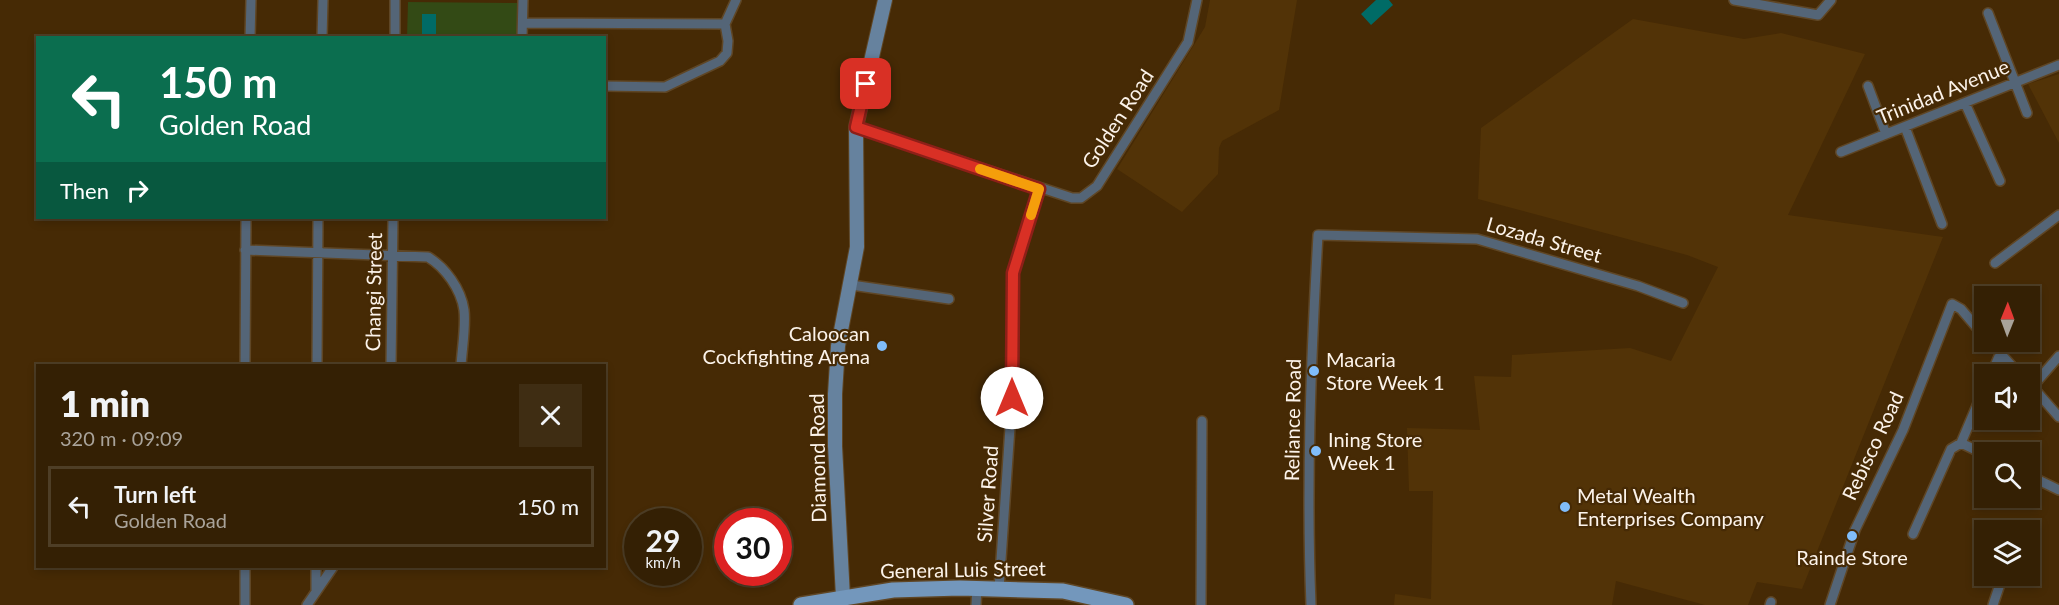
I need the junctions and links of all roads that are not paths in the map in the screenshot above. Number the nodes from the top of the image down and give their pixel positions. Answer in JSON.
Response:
{"nodes":[{"id":1,"x":251,"y":0,"type":"edge"},
{"id":2,"x":323,"y":0,"type":"edge"},
{"id":3,"x":395,"y":0,"type":"edge"},
{"id":4,"x":523,"y":0,"type":"edge"},
{"id":5,"x":736,"y":0,"type":"edge"},
{"id":6,"x":885,"y":0,"type":"edge"},
{"id":7,"x":1197,"y":0,"type":"edge"},
{"id":8,"x":1734,"y":0,"type":"edge"},
{"id":9,"x":1831,"y":0,"type":"edge"},
{"id":10,"x":1750,"y":2,"type":"edge"},
{"id":11,"x":1988,"y":13,"type":"dead end"},
{"id":12,"x":523,"y":23,"type":"junction"},
{"id":13,"x":725,"y":24,"type":"junction"},
{"id":14,"x":250,"y":36,"type":"edge"},
{"id":15,"x":322,"y":36,"type":"edge"},
{"id":16,"x":395,"y":36,"type":"edge"},
{"id":17,"x":522,"y":36,"type":"edge"},
{"id":18,"x":2059,"y":65,"type":"edge"},
{"id":19,"x":2015,"y":83,"type":"junction"},
{"id":20,"x":1868,"y":86,"type":"dead end"},
{"id":21,"x":606,"y":87,"type":"edge"},
{"id":22,"x":1965,"y":103,"type":"junction"},
{"id":23,"x":2027,"y":113,"type":"dead end"},
{"id":24,"x":1905,"y":126,"type":"junction"},
{"id":25,"x":856,"y":127,"type":"junction"},
{"id":26,"x":1886,"y":134,"type":"junction"},
{"id":27,"x":1841,"y":152,"type":"dead end"},
{"id":28,"x":2000,"y":181,"type":"dead end"},
{"id":29,"x":1039,"y":189,"type":"junction"},
{"id":30,"x":2059,"y":214,"type":"edge"},
{"id":31,"x":246,"y":219,"type":"edge"},
{"id":32,"x":318,"y":219,"type":"edge"},
{"id":33,"x":393,"y":219,"type":"edge"},
{"id":34,"x":1942,"y":224,"type":"dead end"},
{"id":35,"x":1318,"y":235,"type":"joint"},
{"id":36,"x":245,"y":250,"type":"junction"},
{"id":37,"x":318,"y":253,"type":"junction"},
{"id":38,"x":392,"y":255,"type":"junction"},
{"id":39,"x":1995,"y":263,"type":"dead end"},
{"id":40,"x":851,"y":285,"type":"junction"},
{"id":41,"x":949,"y":299,"type":"dead end"},
{"id":42,"x":1683,"y":303,"type":"dead end"},
{"id":43,"x":1974,"y":324,"type":"edge"},
{"id":44,"x":2000,"y":354,"type":"joint"},
{"id":45,"x":2059,"y":356,"type":"edge"},
{"id":46,"x":245,"y":364,"type":"edge"},
{"id":47,"x":317,"y":364,"type":"edge"},
{"id":48,"x":391,"y":364,"type":"edge"},
{"id":49,"x":461,"y":364,"type":"edge"},
{"id":50,"x":1996,"y":364,"type":"edge"},
{"id":51,"x":2010,"y":364,"type":"edge"},
{"id":52,"x":2040,"y":376,"type":"edge"},
{"id":53,"x":2040,"y":396,"type":"edge"},
{"id":54,"x":1974,"y":412,"type":"edge"},
{"id":55,"x":2059,"y":417,"type":"edge"},
{"id":56,"x":1202,"y":421,"type":"dead end"},
{"id":57,"x":1961,"y":442,"type":"junction"},
{"id":58,"x":1974,"y":449,"type":"edge"},
{"id":59,"x":2040,"y":481,"type":"edge"},
{"id":60,"x":2059,"y":490,"type":"edge"},
{"id":61,"x":1913,"y":534,"type":"dead end"},
{"id":62,"x":245,"y":568,"type":"edge"},
{"id":63,"x":316,"y":568,"type":"edge"},
{"id":64,"x":332,"y":568,"type":"edge"},
{"id":65,"x":1999,"y":586,"type":"edge"},
{"id":66,"x":977,"y":588,"type":"junction"},
{"id":67,"x":999,"y":589,"type":"junction"},
{"id":68,"x":316,"y":592,"type":"junction"},
{"id":69,"x":843,"y":597,"type":"junction"},
{"id":70,"x":245,"y":605,"type":"edge"},
{"id":71,"x":307,"y":605,"type":"edge"},
{"id":72,"x":801,"y":605,"type":"edge"},
{"id":73,"x":976,"y":605,"type":"edge"},
{"id":74,"x":1126,"y":605,"type":"edge"},
{"id":75,"x":1201,"y":605,"type":"edge"},
{"id":76,"x":1311,"y":605,"type":"edge"},
{"id":77,"x":1830,"y":605,"type":"edge"},
{"id":78,"x":1993,"y":605,"type":"edge"}],
"edges":[{"from":1,"to":14,"type":"street"},
{"from":2,"to":15,"type":"street"},
{"from":3,"to":16,"type":"street"},
{"from":4,"to":12,"type":"street"},
{"from":5,"to":13,"type":"street"},
{"from":6,"to":25,"type":"main road","name":"Diamond Road"},
{"from":7,"to":29,"type":"street","name":"Golden Road"},
{"from":8,"to":10,"type":"street"},
{"from":9,"to":10,"type":"street"},
{"from":11,"to":19,"type":"street"},
{"from":12,"to":13,"type":"street"},
{"from":12,"to":17,"type":"street"},
{"from":13,"to":21,"type":"street"},
{"from":18,"to":19,"type":"street","name":"Trinidad Avenue"},
{"from":19,"to":22,"type":"street","name":"Trinidad Avenue"},
{"from":19,"to":23,"type":"street"},
{"from":20,"to":26,"type":"street"},
{"from":22,"to":24,"type":"street","name":"Trinidad Avenue"},
{"from":22,"to":28,"type":"street"},
{"from":24,"to":26,"type":"street","name":"Trinidad Avenue"},
{"from":24,"to":34,"type":"street"},
{"from":25,"to":29,"type":"street","name":"Golden Road"},
{"from":25,"to":40,"type":"main road","name":"Diamond Road"},
{"from":26,"to":27,"type":"street","name":"Trinidad Avenue"},
{"from":29,"to":67,"type":"street","name":"Silver Road"},
{"from":30,"to":39,"type":"street"},
{"from":31,"to":36,"type":"street"},
{"from":32,"to":37,"type":"street"},
{"from":33,"to":38,"type":"street","name":"Changi Street"},
{"from":35,"to":42,"type":"street","name":"Lozada Street"},
{"from":35,"to":76,"type":"street","name":"Reliance Road"},
{"from":36,"to":37,"type":"street"},
{"from":36,"to":46,"type":"street"},
{"from":37,"to":38,"type":"street"},
{"from":37,"to":47,"type":"street"},
{"from":38,"to":48,"type":"street","name":"Changi Street"},
{"from":38,"to":49,"type":"street"},
{"from":40,"to":41,"type":"street"},
{"from":40,"to":69,"type":"main road","name":"Diamond Road"},
{"from":43,"to":77,"type":"street","name":"Rebisco Road"},
{"from":44,"to":50,"type":"street"},
{"from":44,"to":51,"type":"street"},
{"from":45,"to":52,"type":"street"},
{"from":53,"to":55,"type":"street"},
{"from":54,"to":57,"type":"street"},
{"from":56,"to":75,"type":"street"},
{"from":57,"to":58,"type":"street"},
{"from":57,"to":61,"type":"street"},
{"from":59,"to":60,"type":"street"},
{"from":62,"to":70,"type":"street"},
{"from":63,"to":68,"type":"street"},
{"from":64,"to":68,"type":"street"},
{"from":65,"to":78,"type":"street"},
{"from":66,"to":67,"type":"main road","name":"General Luis Street"},
{"from":66,"to":69,"type":"main road","name":"General Luis Street"},
{"from":66,"to":73,"type":"street"},
{"from":67,"to":74,"type":"main road","name":"General Luis Street"},
{"from":68,"to":71,"type":"street"},
{"from":69,"to":72,"type":"main road","name":"General Luis Street"}]}
